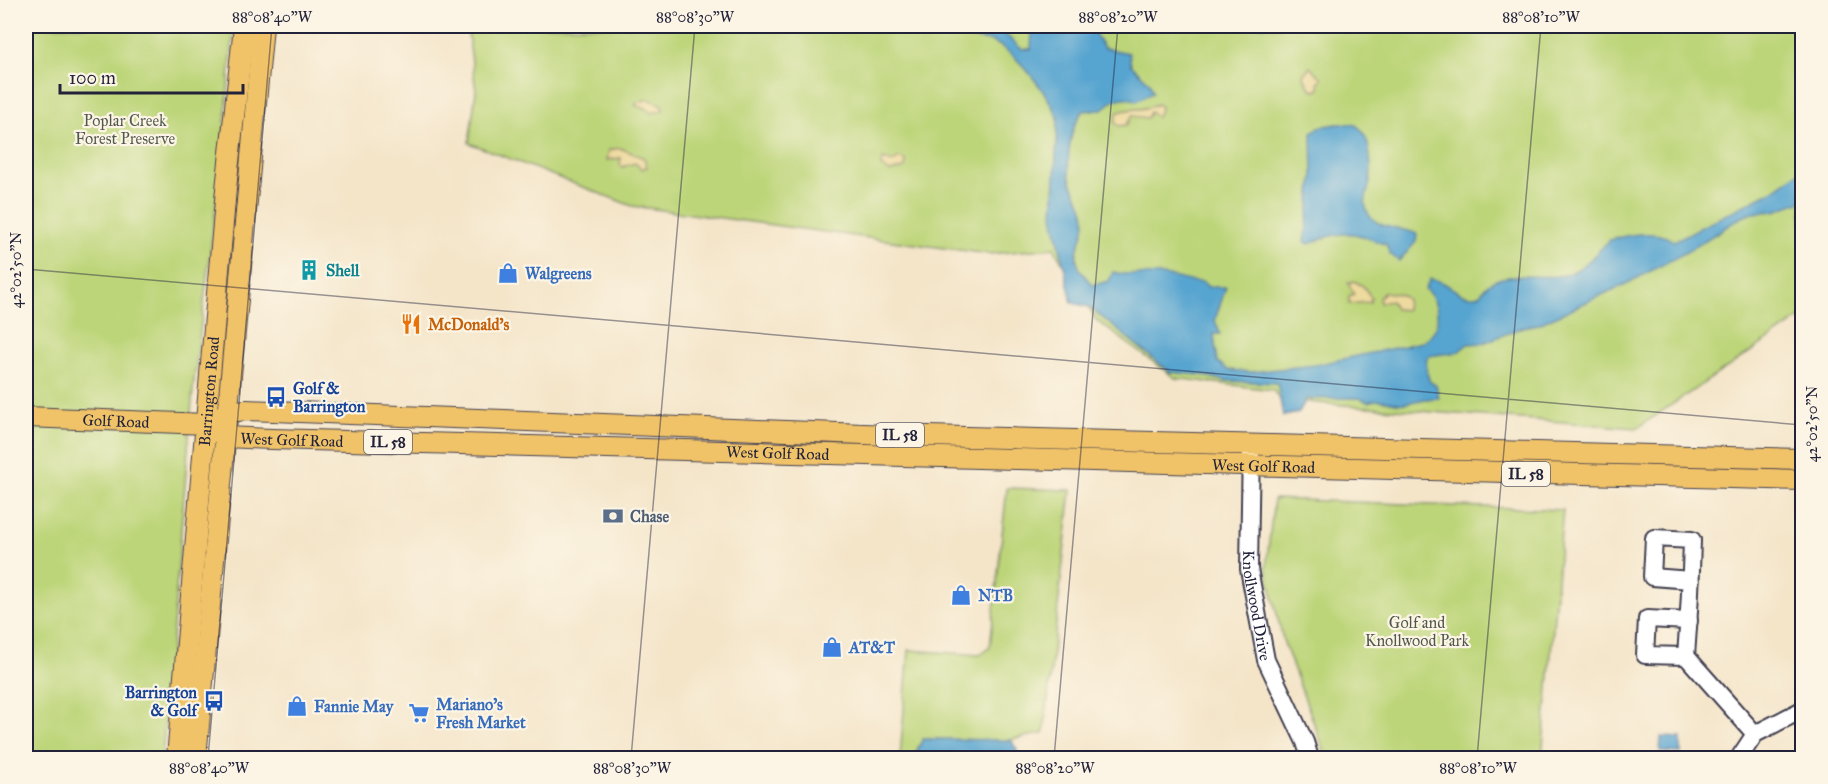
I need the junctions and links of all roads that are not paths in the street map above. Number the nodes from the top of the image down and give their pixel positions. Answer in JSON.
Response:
{"nodes":[{"id":1,"x":244,"y":26,"type":"edge"},
{"id":2,"x":263,"y":26,"type":"edge"},
{"id":3,"x":228,"y":412,"type":"junction"},
{"id":4,"x":26,"y":417,"type":"edge"},
{"id":5,"x":206,"y":424,"type":"junction"},
{"id":6,"x":225,"y":437,"type":"junction"},
{"id":7,"x":1251,"y":444,"type":"junction"},
{"id":8,"x":1803,"y":459,"type":"edge"},
{"id":9,"x":1250,"y":466,"type":"junction"},
{"id":10,"x":1803,"y":480,"type":"edge"},
{"id":11,"x":1691,"y":580,"type":"dead end"},
{"id":12,"x":1689,"y":621,"type":"junction"},
{"id":13,"x":1686,"y":656,"type":"junction"},
{"id":14,"x":1803,"y":710,"type":"edge"},
{"id":15,"x":1755,"y":734,"type":"junction"},
{"id":16,"x":177,"y":759,"type":"edge"},
{"id":17,"x":196,"y":759,"type":"edge"},
{"id":18,"x":1310,"y":759,"type":"edge"},
{"id":19,"x":1739,"y":759,"type":"edge"}],
"edges":[{"from":1,"to":5,"type":"main road","name":"Barrington Road"},
{"from":2,"to":3,"type":"main road","name":"Barrington Road"},
{"from":3,"to":5,"type":"main road","name":"West Golf Road","number":"IL 58"},
{"from":3,"to":6,"type":"main road","name":"Barrington Road"},
{"from":3,"to":7,"type":"main road","name":"West Golf Road","number":"IL 58"},
{"from":4,"to":5,"type":"main road","name":"Golf Road"},
{"from":5,"to":6,"type":"main road","name":"West Golf Road"},
{"from":5,"to":16,"type":"main road","name":"Barrington Road"},
{"from":6,"to":9,"type":"main road","name":"West Golf Road","number":"IL 58"},
{"from":6,"to":17,"type":"main road","name":"Barrington Road"},
{"from":7,"to":8,"type":"main road","name":"West Golf Road","number":"IL 58"},
{"from":7,"to":9,"type":"street","name":"Knollwood Drive"},
{"from":9,"to":10,"type":"main road","name":"West Golf Road","number":"IL 58"},
{"from":9,"to":18,"type":"street","name":"Knollwood Drive"},
{"from":11,"to":12,"type":"street"},
{"from":12,"to":13,"type":"street"},
{"from":12,"to":13,"type":"street"},
{"from":13,"to":15,"type":"street"},
{"from":14,"to":15,"type":"street"},
{"from":15,"to":19,"type":"street"}]}
